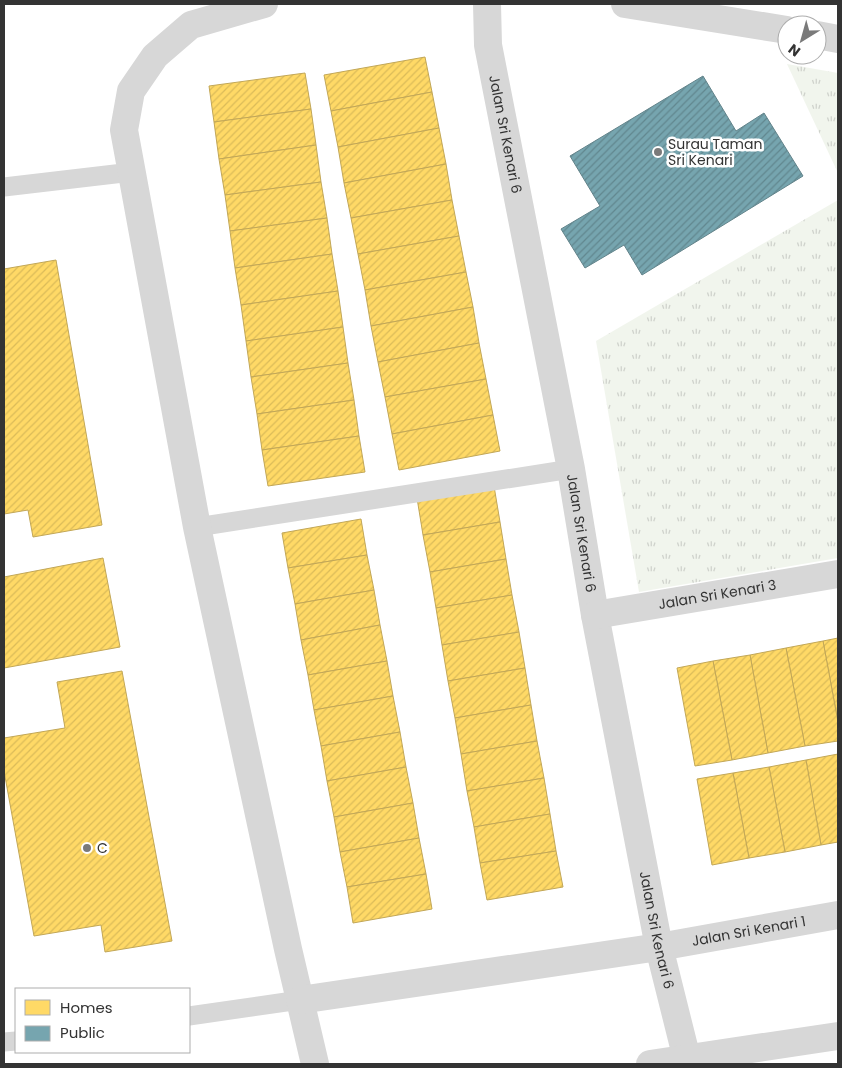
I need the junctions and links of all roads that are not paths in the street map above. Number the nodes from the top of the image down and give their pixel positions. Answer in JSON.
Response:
{"nodes":[{"id":1,"x":264,"y":4,"type":"edge"},
{"id":2,"x":487,"y":4,"type":"edge"},
{"id":3,"x":625,"y":4,"type":"edge"},
{"id":4,"x":777,"y":28,"type":"edge"},
{"id":5,"x":132,"y":172,"type":"junction"},
{"id":6,"x":4,"y":187,"type":"edge"},
{"id":7,"x":571,"y":469,"type":"junction"},
{"id":8,"x":197,"y":527,"type":"junction"},
{"id":9,"x":838,"y":574,"type":"edge"},
{"id":10,"x":595,"y":615,"type":"junction"},
{"id":11,"x":838,"y":915,"type":"edge"},
{"id":12,"x":659,"y":947,"type":"junction"},
{"id":13,"x":300,"y":1000,"type":"junction"},
{"id":14,"x":190,"y":1016,"type":"edge"},
{"id":15,"x":838,"y":1036,"type":"edge"},
{"id":16,"x":689,"y":1062,"type":"edge"},
{"id":17,"x":315,"y":1064,"type":"edge"},
{"id":18,"x":650,"y":1064,"type":"edge"}],
"edges":[{"from":1,"to":5,"type":"street"},
{"from":2,"to":7,"type":"street","name":"Jalan Sri Kenari 6"},
{"from":3,"to":4,"type":"street"},
{"from":5,"to":6,"type":"lane"},
{"from":5,"to":8,"type":"street"},
{"from":7,"to":8,"type":"lane"},
{"from":7,"to":10,"type":"street","name":"Jalan Sri Kenari 6"},
{"from":8,"to":13,"type":"street"},
{"from":9,"to":10,"type":"street","name":"Jalan Sri Kenari 3"},
{"from":10,"to":12,"type":"street","name":"Jalan Sri Kenari 6"},
{"from":11,"to":12,"type":"street","name":"Jalan Sri Kenari 1"},
{"from":12,"to":13,"type":"street","name":"Jalan Sri Kenari 1"},
{"from":12,"to":16,"type":"street","name":"Jalan Sri Kenari 6"},
{"from":13,"to":14,"type":"lane"},
{"from":13,"to":17,"type":"street"},
{"from":15,"to":16,"type":"street"},
{"from":16,"to":18,"type":"street"}]}
